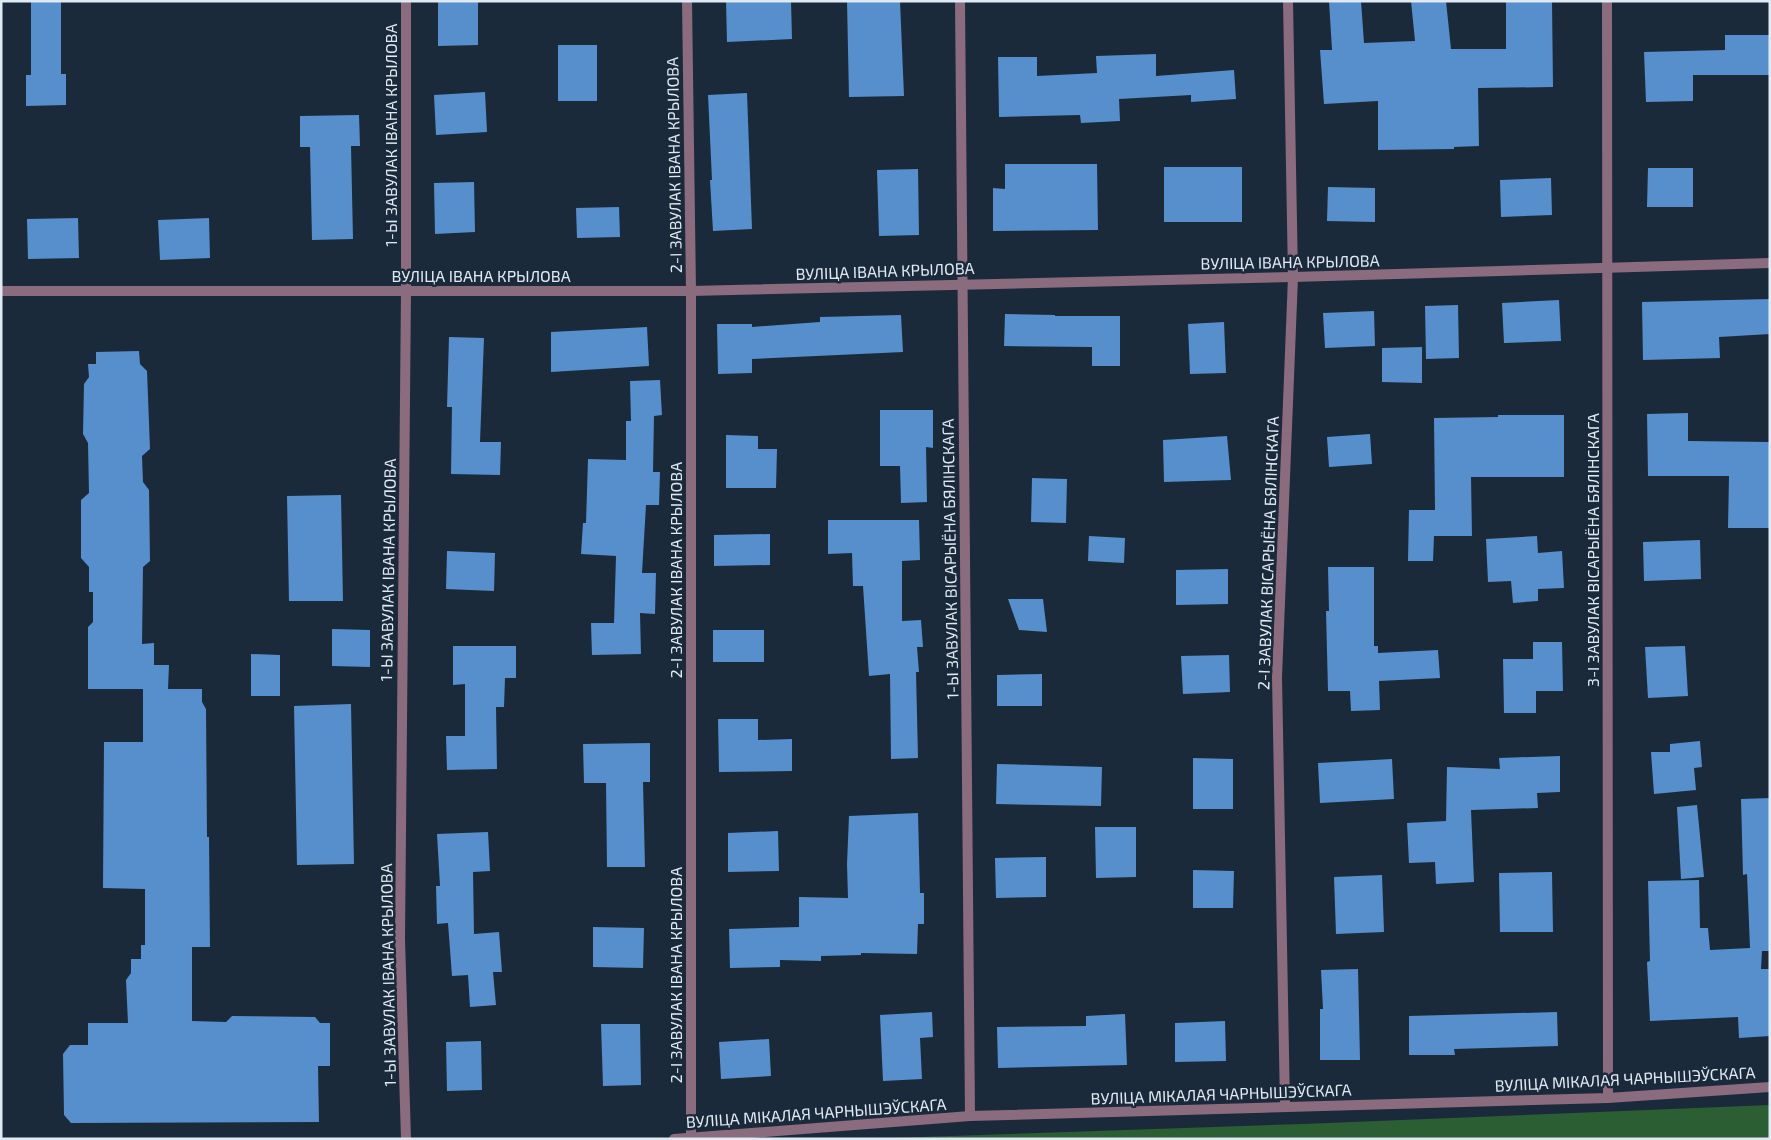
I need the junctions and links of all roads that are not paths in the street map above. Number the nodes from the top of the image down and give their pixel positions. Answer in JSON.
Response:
{"nodes":[{"id":1,"x":406,"y":1,"type":"edge"},
{"id":2,"x":687,"y":1,"type":"edge"},
{"id":3,"x":960,"y":1,"type":"edge"},
{"id":4,"x":1288,"y":1,"type":"edge"},
{"id":5,"x":1607,"y":1,"type":"edge"},
{"id":6,"x":1770,"y":263,"type":"edge"},
{"id":7,"x":1608,"y":269,"type":"junction"},
{"id":8,"x":1293,"y":277,"type":"junction"},
{"id":9,"x":962,"y":283,"type":"junction"},
{"id":10,"x":406,"y":290,"type":"junction"},
{"id":11,"x":1,"y":291,"type":"edge"},
{"id":12,"x":690,"y":291,"type":"junction"},
{"id":13,"x":1770,"y":1087,"type":"edge"},
{"id":14,"x":1608,"y":1098,"type":"junction"},
{"id":15,"x":1285,"y":1106,"type":"junction"},
{"id":16,"x":970,"y":1116,"type":"junction"},
{"id":17,"x":691,"y":1138,"type":"edge"},
{"id":18,"x":406,"y":1139,"type":"edge"},
{"id":19,"x":674,"y":1139,"type":"edge"}],
"edges":[{"from":1,"to":10,"type":"street","name":"1-Ы ЗАВУЛАК ІВАНА КРЫЛОВА"},
{"from":2,"to":12,"type":"street","name":"2-І ЗАВУЛАК ІВАНА КРЫЛОВА"},
{"from":3,"to":9,"type":"street","name":"1-Ы ЗАВУЛАК ВІСАРЫЁНА БЯЛІНСКАГА"},
{"from":4,"to":8,"type":"street","name":"2-І ЗАВУЛАК ВІСАРЫЁНА БЯЛІНСКАГА"},
{"from":5,"to":7,"type":"street","name":"3-І ЗАВУЛАК ВІСАРЫЁНА БЯЛІНСКАГА"},
{"from":6,"to":7,"type":"street","name":"ВУЛІЦА ІВАНА КРЫЛОВА"},
{"from":7,"to":8,"type":"street","name":"ВУЛІЦА ІВАНА КРЫЛОВА"},
{"from":7,"to":14,"type":"street","name":"3-І ЗАВУЛАК ВІСАРЫЁНА БЯЛІНСКАГА"},
{"from":8,"to":9,"type":"street","name":"ВУЛІЦА ІВАНА КРЫЛОВА"},
{"from":8,"to":15,"type":"street","name":"2-І ЗАВУЛАК ВІСАРЫЁНА БЯЛІНСКАГА"},
{"from":9,"to":12,"type":"street","name":"ВУЛІЦА ІВАНА КРЫЛОВА"},
{"from":9,"to":16,"type":"street","name":"1-Ы ЗАВУЛАК ВІСАРЫЁНА БЯЛІНСКАГА"},
{"from":10,"to":11,"type":"street","name":"ВУЛІЦА ІВАНА КРЫЛОВА"},
{"from":10,"to":12,"type":"street","name":"ВУЛІЦА ІВАНА КРЫЛОВА"},
{"from":10,"to":18,"type":"street","name":"1-Ы ЗАВУЛАК ІВАНА КРЫЛОВА"},
{"from":12,"to":17,"type":"street","name":"2-І ЗАВУЛАК ІВАНА КРЫЛОВА"},
{"from":13,"to":14,"type":"street","name":"ВУЛІЦА МІКАЛАЯ ЧАРНЫШЭЎСКАГА"},
{"from":14,"to":15,"type":"street","name":"ВУЛІЦА МІКАЛАЯ ЧАРНЫШЭЎСКАГА"},
{"from":15,"to":16,"type":"street","name":"ВУЛІЦА МІКАЛАЯ ЧАРНЫШЭЎСКАГА"},
{"from":16,"to":17,"type":"street","name":"ВУЛІЦА МІКАЛАЯ ЧАРНЫШЭЎСКАГА"},
{"from":17,"to":19,"type":"street","name":"ВУЛІЦА МІКАЛАЯ ЧАРНЫШЭЎСКАГА"}]}
